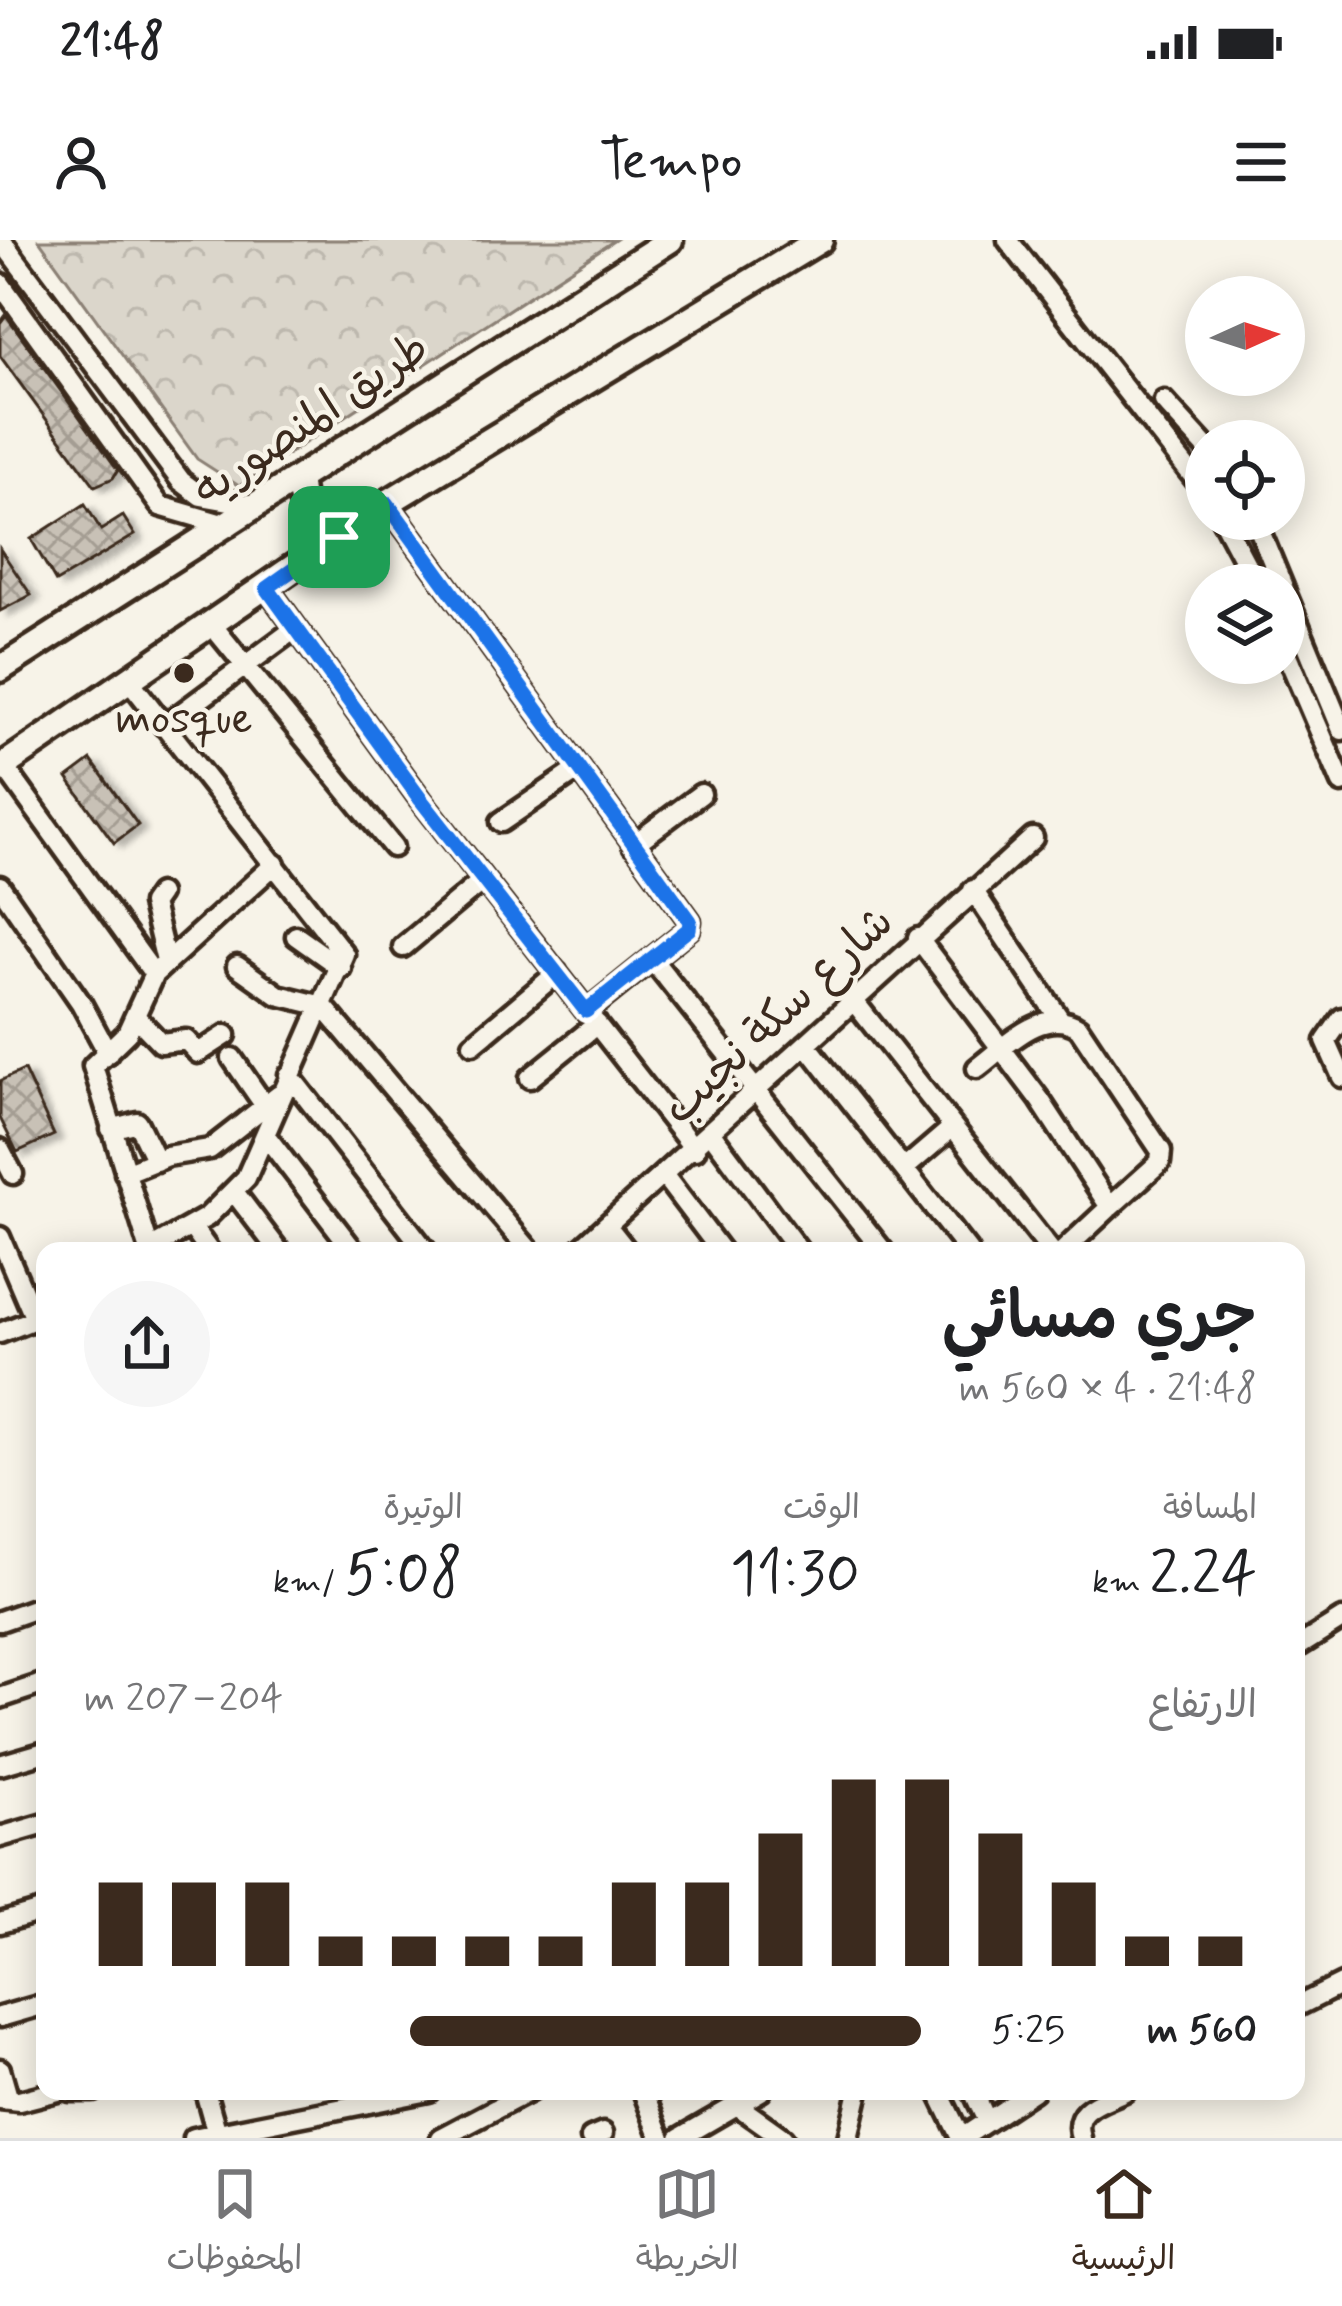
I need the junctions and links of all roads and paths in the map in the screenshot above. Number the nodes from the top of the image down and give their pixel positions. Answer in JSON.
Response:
{"nodes":[{"id":1,"x":1,"y":240,"type":"edge"},
{"id":2,"x":670,"y":240,"type":"edge"},
{"id":3,"x":820,"y":240,"type":"edge"},
{"id":4,"x":1008,"y":240,"type":"edge"},
{"id":5,"x":0,"y":283,"type":"edge"},
{"id":6,"x":1164,"y":401,"type":"dead end"},
{"id":7,"x":1185,"y":424,"type":"edge"},
{"id":8,"x":1185,"y":466,"type":"edge"},
{"id":9,"x":298,"y":482,"type":"junction"},
{"id":10,"x":387,"y":503,"type":"junction"},
{"id":11,"x":260,"y":506,"type":"junction"},
{"id":12,"x":229,"y":526,"type":"junction"},
{"id":13,"x":339,"y":537,"type":"junction"},
{"id":14,"x":1264,"y":540,"type":"edge"},
{"id":15,"x":267,"y":588,"type":"junction"},
{"id":16,"x":212,"y":625,"type":"junction"},
{"id":17,"x":296,"y":628,"type":"junction"},
{"id":18,"x":244,"y":665,"type":"junction"},
{"id":19,"x":0,"y":669,"type":"edge"},
{"id":20,"x":129,"y":680,"type":"junction"},
{"id":21,"x":1299,"y":684,"type":"edge"},
{"id":22,"x":164,"y":726,"type":"junction"},
{"id":23,"x":1342,"y":730,"type":"edge"},
{"id":24,"x":2,"y":767,"type":"edge"},
{"id":25,"x":579,"y":769,"type":"junction"},
{"id":26,"x":1342,"y":783,"type":"edge"},
{"id":27,"x":700,"y":794,"type":"dead end"},
{"id":28,"x":501,"y":822,"type":"dead end"},
{"id":29,"x":1033,"y":838,"type":"dead end"},
{"id":30,"x":633,"y":845,"type":"junction"},
{"id":31,"x":393,"y":847,"type":"dead end"},
{"id":32,"x":275,"y":864,"type":"junction"},
{"id":33,"x":483,"y":880,"type":"junction"},
{"id":34,"x":0,"y":886,"type":"edge"},
{"id":35,"x":974,"y":890,"type":"junction"},
{"id":36,"x":159,"y":894,"type":"dead end"},
{"id":37,"x":296,"y":936,"type":"dead end"},
{"id":38,"x":918,"y":938,"type":"junction"},
{"id":39,"x":404,"y":947,"type":"dead end"},
{"id":40,"x":652,"y":959,"type":"junction"},
{"id":41,"x":237,"y":966,"type":"dead end"},
{"id":42,"x":160,"y":968,"type":"junction"},
{"id":43,"x":340,"y":968,"type":"junction"},
{"id":44,"x":557,"y":973,"type":"junction"},
{"id":45,"x":853,"y":1000,"type":"junction"},
{"id":46,"x":322,"y":1006,"type":"junction"},
{"id":47,"x":136,"y":1017,"type":"junction"},
{"id":48,"x":592,"y":1018,"type":"junction"},
{"id":49,"x":1059,"y":1018,"type":"junction"},
{"id":50,"x":1342,"y":1018,"type":"edge"},
{"id":51,"x":226,"y":1035,"type":"dead end"},
{"id":52,"x":473,"y":1044,"type":"dead end"},
{"id":53,"x":806,"y":1044,"type":"junction"},
{"id":54,"x":1003,"y":1048,"type":"junction"},
{"id":55,"x":108,"y":1053,"type":"junction"},
{"id":56,"x":232,"y":1058,"type":"dead end"},
{"id":57,"x":977,"y":1068,"type":"dead end"},
{"id":58,"x":1342,"y":1077,"type":"edge"},
{"id":59,"x":530,"y":1078,"type":"dead end"},
{"id":60,"x":286,"y":1084,"type":"junction"},
{"id":61,"x":755,"y":1093,"type":"junction"},
{"id":62,"x":265,"y":1106,"type":"junction"},
{"id":63,"x":953,"y":1127,"type":"junction"},
{"id":64,"x":111,"y":1130,"type":"junction"},
{"id":65,"x":712,"y":1134,"type":"junction"},
{"id":66,"x":266,"y":1136,"type":"junction"},
{"id":67,"x":0,"y":1150,"type":"edge"},
{"id":68,"x":695,"y":1150,"type":"junction"},
{"id":69,"x":156,"y":1161,"type":"junction"},
{"id":70,"x":904,"y":1168,"type":"junction"},
{"id":71,"x":125,"y":1173,"type":"junction"},
{"id":72,"x":13,"y":1174,"type":"dead end"},
{"id":73,"x":665,"y":1177,"type":"junction"},
{"id":74,"x":235,"y":1193,"type":"junction"},
{"id":75,"x":1110,"y":1207,"type":"junction"},
{"id":76,"x":191,"y":1226,"type":"junction"},
{"id":77,"x":608,"y":1226,"type":"junction"},
{"id":78,"x":0,"y":1237,"type":"edge"},
{"id":79,"x":147,"y":1242,"type":"edge"},
{"id":80,"x":164,"y":1242,"type":"edge"},
{"id":81,"x":203,"y":1242,"type":"edge"},
{"id":82,"x":272,"y":1242,"type":"edge"},
{"id":83,"x":348,"y":1242,"type":"edge"},
{"id":84,"x":418,"y":1242,"type":"edge"},
{"id":85,"x":522,"y":1242,"type":"edge"},
{"id":86,"x":589,"y":1242,"type":"edge"},
{"id":87,"x":620,"y":1242,"type":"edge"},
{"id":88,"x":714,"y":1242,"type":"edge"},
{"id":89,"x":792,"y":1242,"type":"edge"},
{"id":90,"x":876,"y":1242,"type":"edge"},
{"id":91,"x":961,"y":1242,"type":"edge"},
{"id":92,"x":1044,"y":1242,"type":"edge"},
{"id":93,"x":1073,"y":1242,"type":"edge"},
{"id":94,"x":36,"y":1309,"type":"edge"},
{"id":95,"x":36,"y":1319,"type":"edge"},
{"id":96,"x":0,"y":1333,"type":"edge"},
{"id":97,"x":36,"y":1608,"type":"edge"},
{"id":98,"x":1342,"y":1619,"type":"edge"},
{"id":99,"x":0,"y":1621,"type":"edge"},
{"id":100,"x":1305,"y":1642,"type":"edge"},
{"id":101,"x":36,"y":1686,"type":"edge"},
{"id":102,"x":0,"y":1698,"type":"edge"},
{"id":103,"x":36,"y":1755,"type":"edge"},
{"id":104,"x":0,"y":1765,"type":"edge"},
{"id":105,"x":36,"y":1827,"type":"edge"},
{"id":106,"x":0,"y":1837,"type":"edge"},
{"id":107,"x":36,"y":1913,"type":"edge"},
{"id":108,"x":0,"y":1923,"type":"edge"},
{"id":109,"x":1342,"y":1984,"type":"edge"},
{"id":110,"x":1305,"y":2002,"type":"edge"},
{"id":111,"x":36,"y":2007,"type":"edge"},
{"id":112,"x":0,"y":2017,"type":"edge"},
{"id":113,"x":0,"y":2069,"type":"edge"},
{"id":114,"x":36,"y":2097,"type":"edge"},
{"id":115,"x":4,"y":2098,"type":"edge"},
{"id":116,"x":208,"y":2100,"type":"edge"},
{"id":117,"x":372,"y":2100,"type":"edge"},
{"id":118,"x":513,"y":2100,"type":"edge"},
{"id":119,"x":646,"y":2100,"type":"edge"},
{"id":120,"x":747,"y":2100,"type":"edge"},
{"id":121,"x":857,"y":2100,"type":"edge"},
{"id":122,"x":942,"y":2100,"type":"edge"},
{"id":123,"x":977,"y":2100,"type":"edge"},
{"id":124,"x":1019,"y":2100,"type":"edge"},
{"id":125,"x":1107,"y":2100,"type":"edge"},
{"id":126,"x":738,"y":2106,"type":"junction"},
{"id":127,"x":987,"y":2121,"type":"junction"},
{"id":128,"x":217,"y":2134,"type":"junction"},
{"id":129,"x":1079,"y":2137,"type":"edge"},
{"id":130,"x":193,"y":2138,"type":"edge"},
{"id":131,"x":442,"y":2138,"type":"edge"},
{"id":132,"x":661,"y":2138,"type":"edge"},
{"id":133,"x":680,"y":2138,"type":"edge"},
{"id":134,"x":783,"y":2138,"type":"edge"},
{"id":135,"x":848,"y":2138,"type":"edge"},
{"id":136,"x":961,"y":2138,"type":"edge"}],
"edges":[{"from":1,"to":11,"type":"street"},
{"from":2,"to":9,"type":"main road","name":"طريق المنصوريه"},
{"from":3,"to":10,"type":"main road"},
{"from":4,"to":8,"type":"street"},
{"from":5,"to":12,"type":"street"},
{"from":6,"to":7,"type":"street"},
{"from":9,"to":11,"type":"main road","name":"طريق المنصوريه"},
{"from":9,"to":13,"type":"main road"},
{"from":10,"to":13,"type":"main road"},
{"from":10,"to":25,"type":"street"},
{"from":11,"to":12,"type":"main road","name":"طريق المنصوريه"},
{"from":12,"to":19,"type":"main road","name":"طريق المنصوريه"},
{"from":13,"to":15,"type":"main road"},
{"from":14,"to":23,"type":"street"},
{"from":15,"to":16,"type":"main road"},
{"from":15,"to":17,"type":"street"},
{"from":16,"to":18,"type":"street"},
{"from":16,"to":20,"type":"main road"},
{"from":17,"to":18,"type":"street"},
{"from":17,"to":33,"type":"street"},
{"from":18,"to":22,"type":"street"},
{"from":18,"to":31,"type":"street"},
{"from":20,"to":22,"type":"street"},
{"from":20,"to":24,"type":"main road"},
{"from":21,"to":26,"type":"street"},
{"from":22,"to":32,"type":"street"},
{"from":24,"to":42,"type":"street"},
{"from":25,"to":28,"type":"street"},
{"from":25,"to":30,"type":"street"},
{"from":27,"to":30,"type":"street"},
{"from":29,"to":35,"type":"street","name":"شارع سكة نجيب"},
{"from":30,"to":40,"type":"street"},
{"from":32,"to":42,"type":"street"},
{"from":32,"to":43,"type":"street"},
{"from":33,"to":39,"type":"street"},
{"from":33,"to":44,"type":"street"},
{"from":34,"to":55,"type":"street"},
{"from":35,"to":38,"type":"street","name":"شارع سكة نجيب"},
{"from":35,"to":49,"type":"street"},
{"from":36,"to":42,"type":"street"},
{"from":37,"to":43,"type":"street"},
{"from":38,"to":45,"type":"street","name":"شارع سكة نجيب"},
{"from":38,"to":54,"type":"street"},
{"from":40,"to":48,"type":"street"},
{"from":40,"to":61,"type":"street"},
{"from":41,"to":46,"type":"street"},
{"from":42,"to":47,"type":"street"},
{"from":43,"to":46,"type":"street"},
{"from":44,"to":48,"type":"street"},
{"from":44,"to":52,"type":"street"},
{"from":45,"to":53,"type":"street","name":"شارع سكة نجيب"},
{"from":45,"to":63,"type":"street"},
{"from":46,"to":60,"type":"street"},
{"from":46,"to":85,"type":"street"},
{"from":47,"to":51,"type":"street"},
{"from":47,"to":55,"type":"street"},
{"from":48,"to":59,"type":"street"},
{"from":48,"to":68,"type":"street"},
{"from":49,"to":54,"type":"street"},
{"from":49,"to":75,"type":"street"},
{"from":50,"to":58,"type":"street"},
{"from":53,"to":61,"type":"street","name":"شارع سكة نجيب"},
{"from":53,"to":70,"type":"street"},
{"from":54,"to":57,"type":"street"},
{"from":54,"to":75,"type":"street"},
{"from":55,"to":64,"type":"street"},
{"from":56,"to":62,"type":"street"},
{"from":60,"to":62,"type":"street"},
{"from":60,"to":66,"type":"street"},
{"from":60,"to":84,"type":"street"},
{"from":61,"to":65,"type":"street","name":"شارع سكة نجيب"},
{"from":61,"to":90,"type":"street"},
{"from":62,"to":69,"type":"street"},
{"from":63,"to":70,"type":"street"},
{"from":63,"to":92,"type":"street"},
{"from":64,"to":69,"type":"street"},
{"from":64,"to":71,"type":"street"},
{"from":65,"to":68,"type":"street","name":"شارع سكة نجيب"},
{"from":65,"to":89,"type":"street"},
{"from":66,"to":74,"type":"street"},
{"from":66,"to":83,"type":"street"},
{"from":67,"to":72,"type":"street"},
{"from":68,"to":73,"type":"street","name":"شارع سكة نجيب"},
{"from":69,"to":71,"type":"street"},
{"from":70,"to":91,"type":"street"},
{"from":71,"to":79,"type":"street"},
{"from":73,"to":77,"type":"street","name":"شارع سكة نجيب"},
{"from":73,"to":88,"type":"street"},
{"from":74,"to":76,"type":"street"},
{"from":74,"to":82,"type":"street"},
{"from":75,"to":93,"type":"street"},
{"from":76,"to":80,"type":"street"},
{"from":76,"to":81,"type":"street"},
{"from":77,"to":86,"type":"street","name":"شارع سكة نجيب"},
{"from":77,"to":87,"type":"street"},
{"from":78,"to":94,"type":"street"},
{"from":95,"to":96,"type":"street"},
{"from":97,"to":99,"type":"street"},
{"from":98,"to":100,"type":"street"},
{"from":101,"to":102,"type":"street"},
{"from":103,"to":104,"type":"street"},
{"from":105,"to":106,"type":"street"},
{"from":107,"to":108,"type":"street"},
{"from":109,"to":110,"type":"street"},
{"from":111,"to":112,"type":"street"},
{"from":113,"to":115,"type":"street"},
{"from":114,"to":115,"type":"street"},
{"from":116,"to":128,"type":"street"},
{"from":117,"to":128,"type":"street"},
{"from":118,"to":131,"type":"street"},
{"from":119,"to":132,"type":"street"},
{"from":120,"to":126,"type":"street"},
{"from":121,"to":135,"type":"street"},
{"from":122,"to":136,"type":"street"},
{"from":123,"to":127,"type":"street"},
{"from":124,"to":127,"type":"street"},
{"from":125,"to":129,"type":"street"},
{"from":126,"to":133,"type":"street"},
{"from":126,"to":134,"type":"street"},
{"from":127,"to":136,"type":"street"},
{"from":128,"to":130,"type":"street"}]}
